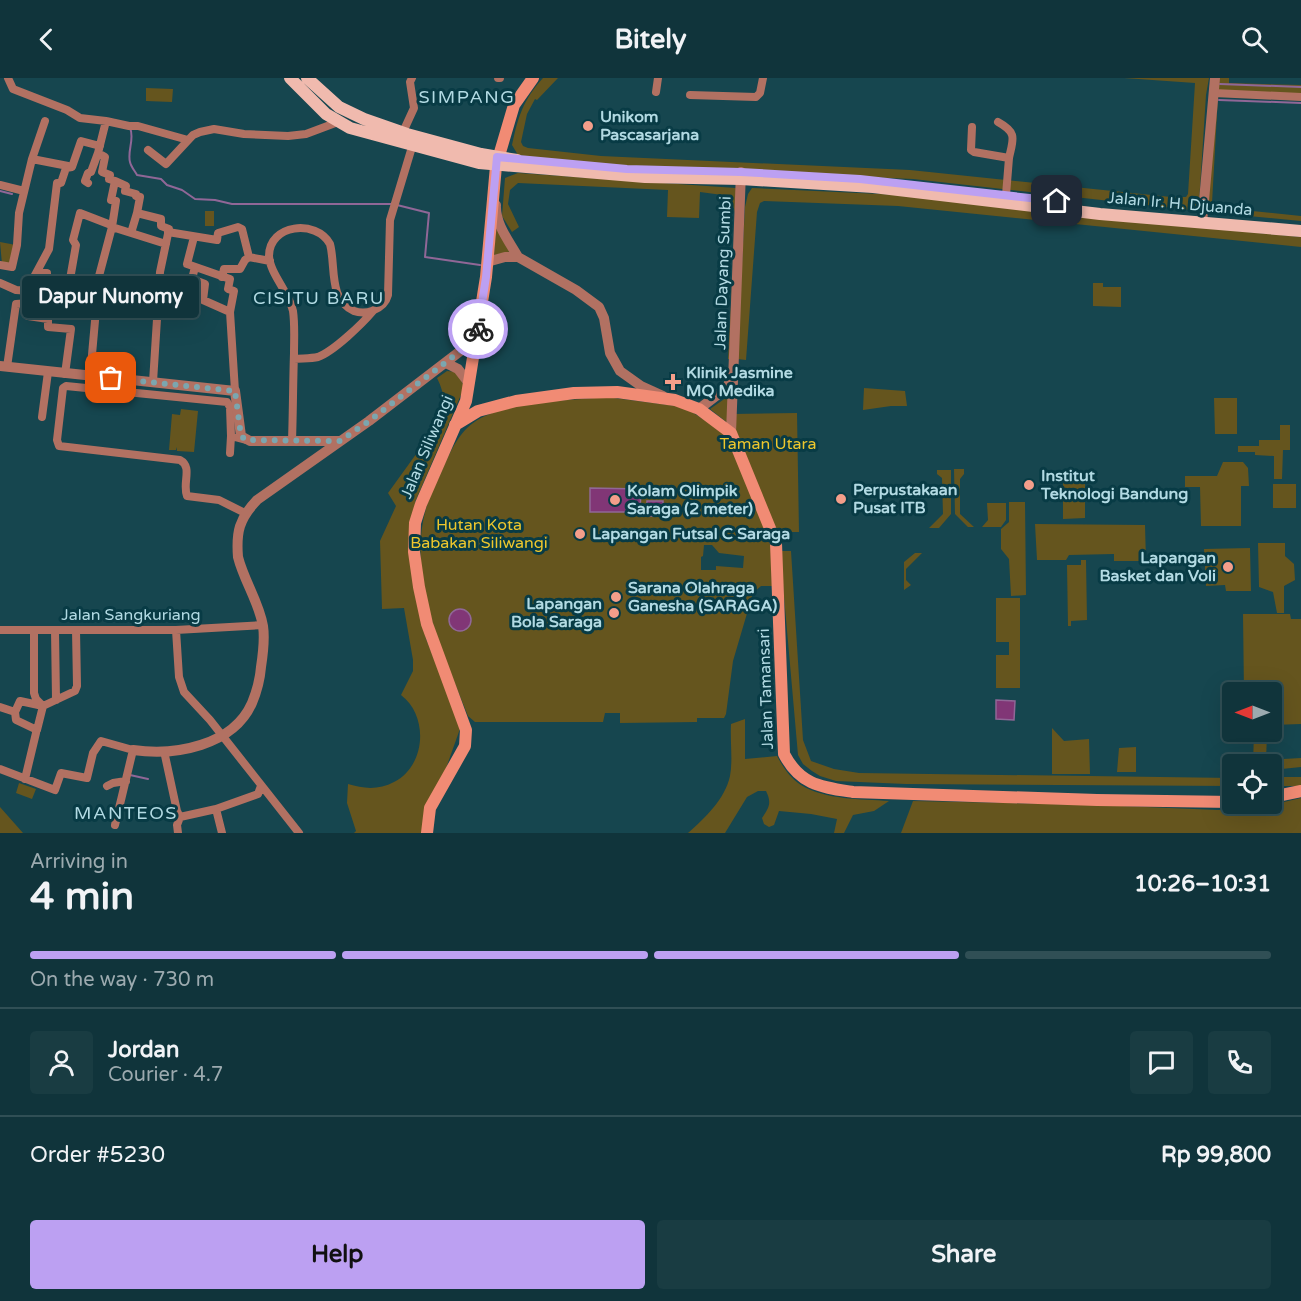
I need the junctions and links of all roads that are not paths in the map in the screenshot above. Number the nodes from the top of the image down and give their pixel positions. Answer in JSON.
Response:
{"nodes":[{"id":1,"x":8,"y":78,"type":"edge"},
{"id":2,"x":290,"y":78,"type":"edge"},
{"id":3,"x":307,"y":78,"type":"edge"},
{"id":4,"x":412,"y":78,"type":"edge"},
{"id":5,"x":658,"y":78,"type":"edge"},
{"id":6,"x":763,"y":78,"type":"edge"},
{"id":7,"x":1215,"y":78,"type":"edge"},
{"id":8,"x":527,"y":81,"type":"edge"},
{"id":9,"x":656,"y":92,"type":"dead end"},
{"id":10,"x":1214,"y":93,"type":"junction"},
{"id":11,"x":690,"y":94,"type":"dead end"},
{"id":12,"x":1301,"y":96,"type":"edge"},
{"id":13,"x":45,"y":121,"type":"dead end"},
{"id":14,"x":106,"y":121,"type":"junction"},
{"id":15,"x":338,"y":122,"type":"junction"},
{"id":16,"x":998,"y":122,"type":"dead end"},
{"id":17,"x":972,"y":127,"type":"dead end"},
{"id":18,"x":404,"y":132,"type":"junction"},
{"id":19,"x":191,"y":137,"type":"junction"},
{"id":20,"x":99,"y":150,"type":"junction"},
{"id":21,"x":148,"y":150,"type":"dead end"},
{"id":22,"x":411,"y":150,"type":"junction"},
{"id":23,"x":1009,"y":158,"type":"junction"},
{"id":24,"x":32,"y":159,"type":"junction"},
{"id":25,"x":499,"y":162,"type":"junction"},
{"id":26,"x":68,"y":166,"type":"junction"},
{"id":27,"x":741,"y":176,"type":"junction"},
{"id":28,"x":115,"y":181,"type":"junction"},
{"id":29,"x":88,"y":183,"type":"dead end"},
{"id":30,"x":0,"y":185,"type":"edge"},
{"id":31,"x":926,"y":189,"type":"junction"},
{"id":32,"x":24,"y":191,"type":"junction"},
{"id":33,"x":952,"y":192,"type":"junction"},
{"id":34,"x":1006,"y":195,"type":"junction"},
{"id":35,"x":1100,"y":210,"type":"junction"},
{"id":36,"x":137,"y":213,"type":"junction"},
{"id":37,"x":1203,"y":219,"type":"junction"},
{"id":38,"x":1301,"y":223,"type":"edge"},
{"id":39,"x":112,"y":226,"type":"junction"},
{"id":40,"x":1301,"y":231,"type":"edge"},
{"id":41,"x":168,"y":232,"type":"junction"},
{"id":42,"x":130,"y":233,"type":"junction"},
{"id":43,"x":194,"y":237,"type":"junction"},
{"id":44,"x":166,"y":244,"type":"junction"},
{"id":45,"x":518,"y":256,"type":"junction"},
{"id":46,"x":249,"y":257,"type":"junction"},
{"id":47,"x":270,"y":261,"type":"junction"},
{"id":48,"x":487,"y":262,"type":"junction"},
{"id":49,"x":2,"y":266,"type":"edge"},
{"id":50,"x":195,"y":267,"type":"junction"},
{"id":51,"x":37,"y":272,"type":"junction"},
{"id":52,"x":222,"y":277,"type":"junction"},
{"id":53,"x":0,"y":282,"type":"edge"},
{"id":54,"x":70,"y":284,"type":"junction"},
{"id":55,"x":31,"y":291,"type":"junction"},
{"id":56,"x":98,"y":296,"type":"junction"},
{"id":57,"x":28,"y":303,"type":"junction"},
{"id":58,"x":374,"y":311,"type":"junction"},
{"id":59,"x":230,"y":312,"type":"junction"},
{"id":60,"x":476,"y":339,"type":"junction"},
{"id":61,"x":294,"y":359,"type":"junction"},
{"id":62,"x":446,"y":363,"type":"junction"},
{"id":63,"x":3,"y":366,"type":"edge"},
{"id":64,"x":620,"y":371,"type":"junction"},
{"id":65,"x":48,"y":372,"type":"junction"},
{"id":66,"x":65,"y":374,"type":"junction"},
{"id":67,"x":734,"y":375,"type":"junction"},
{"id":68,"x":90,"y":377,"type":"junction"},
{"id":69,"x":153,"y":382,"type":"junction"},
{"id":70,"x":468,"y":382,"type":"junction"},
{"id":71,"x":235,"y":391,"type":"junction"},
{"id":72,"x":617,"y":392,"type":"junction"},
{"id":73,"x":675,"y":400,"type":"junction"},
{"id":74,"x":466,"y":401,"type":"junction"},
{"id":75,"x":699,"y":409,"type":"junction"},
{"id":76,"x":478,"y":411,"type":"junction"},
{"id":77,"x":42,"y":417,"type":"dead end"},
{"id":78,"x":455,"y":425,"type":"junction"},
{"id":79,"x":731,"y":432,"type":"junction"},
{"id":80,"x":231,"y":436,"type":"junction"},
{"id":81,"x":246,"y":440,"type":"junction"},
{"id":82,"x":292,"y":441,"type":"junction"},
{"id":83,"x":340,"y":441,"type":"junction"},
{"id":84,"x":230,"y":453,"type":"dead end"},
{"id":85,"x":241,"y":511,"type":"junction"},
{"id":86,"x":263,"y":625,"type":"junction"},
{"id":87,"x":0,"y":630,"type":"edge"},
{"id":88,"x":55,"y":630,"type":"junction"},
{"id":89,"x":76,"y":630,"type":"junction"},
{"id":90,"x":176,"y":630,"type":"junction"},
{"id":91,"x":34,"y":631,"type":"junction"},
{"id":92,"x":56,"y":700,"type":"junction"},
{"id":93,"x":43,"y":706,"type":"junction"},
{"id":94,"x":0,"y":707,"type":"edge"},
{"id":95,"x":15,"y":712,"type":"junction"},
{"id":96,"x":36,"y":733,"type":"dead end"},
{"id":97,"x":222,"y":737,"type":"junction"},
{"id":98,"x":133,"y":750,"type":"junction"},
{"id":99,"x":164,"y":751,"type":"junction"},
{"id":100,"x":0,"y":769,"type":"edge"},
{"id":101,"x":25,"y":779,"type":"junction"},
{"id":102,"x":126,"y":781,"type":"junction"},
{"id":103,"x":107,"y":786,"type":"dead end"},
{"id":104,"x":261,"y":786,"type":"junction"},
{"id":105,"x":1301,"y":792,"type":"edge"},
{"id":106,"x":1282,"y":795,"type":"edge"},
{"id":107,"x":1222,"y":802,"type":"edge"},
{"id":108,"x":216,"y":809,"type":"junction"},
{"id":109,"x":180,"y":817,"type":"junction"},
{"id":110,"x":115,"y":825,"type":"dead end"},
{"id":111,"x":178,"y":833,"type":"edge"},
{"id":112,"x":222,"y":833,"type":"edge"},
{"id":113,"x":299,"y":833,"type":"edge"},
{"id":114,"x":427,"y":833,"type":"edge"}],
"edges":[{"from":1,"to":14,"type":"street"},
{"from":2,"to":15,"type":"main road","name":"Jalan Ir. H. Djuanda"},
{"from":3,"to":18,"type":"main road","name":"Jalan Ir. H. Djuanda"},
{"from":4,"to":18,"type":"street"},
{"from":5,"to":9,"type":"street"},
{"from":6,"to":11,"type":"street"},
{"from":7,"to":10,"type":"street"},
{"from":8,"to":25,"type":"main road","name":"Jalan Siliwangi"},
{"from":10,"to":12,"type":"street"},
{"from":10,"to":37,"type":"street"},
{"from":13,"to":24,"type":"street"},
{"from":14,"to":19,"type":"street"},
{"from":14,"to":20,"type":"street"},
{"from":15,"to":19,"type":"street"},
{"from":15,"to":22,"type":"main road","name":"Jalan Ir. H. Djuanda"},
{"from":16,"to":23,"type":"street"},
{"from":17,"to":23,"type":"street"},
{"from":18,"to":25,"type":"main road","name":"Jalan Ir. H. Djuanda"},
{"from":19,"to":21,"type":"street"},
{"from":20,"to":26,"type":"street"},
{"from":20,"to":28,"type":"street"},
{"from":20,"to":29,"type":"street"},
{"from":22,"to":25,"type":"main road","name":"Jalan Ir. H. Djuanda"},
{"from":22,"to":58,"type":"street"},
{"from":23,"to":34,"type":"street"},
{"from":24,"to":26,"type":"street"},
{"from":24,"to":32,"type":"street"},
{"from":25,"to":27,"type":"main road","name":"Jalan Ir. H. Djuanda"},
{"from":25,"to":45,"type":"street"},
{"from":25,"to":48,"type":"main road","name":"Jalan Siliwangi"},
{"from":26,"to":51,"type":"street"},
{"from":27,"to":31,"type":"main road","name":"Jalan Ir. H. Djuanda"},
{"from":27,"to":31,"type":"main road","name":"Jalan Ir. H. Djuanda"},
{"from":27,"to":67,"type":"street","name":"Jalan Dayang Sumbi"},
{"from":28,"to":36,"type":"street"},
{"from":28,"to":39,"type":"street"},
{"from":30,"to":32,"type":"street"},
{"from":31,"to":33,"type":"main road","name":"Jalan Ir. H. Djuanda"},
{"from":32,"to":49,"type":"street"},
{"from":33,"to":34,"type":"main road","name":"Jalan Ir. H. Djuanda"},
{"from":33,"to":35,"type":"main road","name":"Jalan Ir. H. Djuanda"},
{"from":34,"to":35,"type":"main road","name":"Jalan Ir. H. Djuanda"},
{"from":35,"to":37,"type":"main road","name":"Jalan Ir. H. Djuanda"},
{"from":36,"to":41,"type":"street"},
{"from":36,"to":42,"type":"street"},
{"from":37,"to":38,"type":"main road","name":"Jalan Ir. H. Djuanda"},
{"from":37,"to":40,"type":"main road","name":"Jalan Ir. H. Djuanda"},
{"from":39,"to":42,"type":"street"},
{"from":39,"to":54,"type":"street"},
{"from":39,"to":56,"type":"street"},
{"from":41,"to":43,"type":"street"},
{"from":41,"to":44,"type":"street"},
{"from":42,"to":44,"type":"street"},
{"from":43,"to":46,"type":"street"},
{"from":43,"to":50,"type":"street"},
{"from":44,"to":69,"type":"street"},
{"from":45,"to":48,"type":"street"},
{"from":45,"to":64,"type":"street"},
{"from":46,"to":47,"type":"street"},
{"from":46,"to":52,"type":"street"},
{"from":47,"to":58,"type":"street"},
{"from":47,"to":61,"type":"street"},
{"from":48,"to":60,"type":"main road","name":"Jalan Siliwangi"},
{"from":49,"to":53,"type":"street"},
{"from":50,"to":52,"type":"street"},
{"from":50,"to":59,"type":"street"},
{"from":51,"to":54,"type":"street"},
{"from":51,"to":55,"type":"street"},
{"from":52,"to":59,"type":"street"},
{"from":53,"to":55,"type":"street"},
{"from":54,"to":56,"type":"street"},
{"from":55,"to":57,"type":"street"},
{"from":56,"to":68,"type":"street"},
{"from":57,"to":63,"type":"street"},
{"from":57,"to":66,"type":"street"},
{"from":58,"to":61,"type":"street"},
{"from":59,"to":71,"type":"street"},
{"from":60,"to":62,"type":"street"},
{"from":60,"to":70,"type":"main road","name":"Jalan Siliwangi"},
{"from":61,"to":82,"type":"street"},
{"from":62,"to":70,"type":"street"},
{"from":62,"to":83,"type":"street"},
{"from":63,"to":65,"type":"street"},
{"from":64,"to":72,"type":"street"},
{"from":64,"to":73,"type":"street"},
{"from":65,"to":66,"type":"street"},
{"from":65,"to":77,"type":"street"},
{"from":66,"to":68,"type":"street"},
{"from":67,"to":75,"type":"street"},
{"from":67,"to":79,"type":"street","name":"Jalan Dayang Sumbi"},
{"from":68,"to":69,"type":"street"},
{"from":69,"to":71,"type":"street"},
{"from":70,"to":74,"type":"main road","name":"Jalan Siliwangi"},
{"from":71,"to":81,"type":"street"},
{"from":72,"to":73,"type":"main road"},
{"from":72,"to":76,"type":"main road"},
{"from":73,"to":75,"type":"main road"},
{"from":74,"to":76,"type":"main road"},
{"from":74,"to":78,"type":"main road","name":"Jalan Siliwangi"},
{"from":75,"to":79,"type":"main road"},
{"from":76,"to":78,"type":"main road"},
{"from":78,"to":114,"type":"main road","name":"Jalan Siliwangi"},
{"from":79,"to":107,"type":"main road","name":"Jalan Tamansari"},
{"from":80,"to":81,"type":"street"},
{"from":80,"to":84,"type":"street"},
{"from":80,"to":85,"type":"street"},
{"from":81,"to":82,"type":"street"},
{"from":82,"to":83,"type":"street"},
{"from":83,"to":85,"type":"street"},
{"from":85,"to":86,"type":"street"},
{"from":86,"to":90,"type":"street","name":"Jalan Sangkuriang"},
{"from":86,"to":97,"type":"street"},
{"from":87,"to":91,"type":"street","name":"Jalan Sangkuriang"},
{"from":88,"to":89,"type":"street","name":"Jalan Sangkuriang"},
{"from":88,"to":91,"type":"street","name":"Jalan Sangkuriang"},
{"from":88,"to":92,"type":"street"},
{"from":89,"to":90,"type":"street","name":"Jalan Sangkuriang"},
{"from":89,"to":92,"type":"street"},
{"from":90,"to":97,"type":"street"},
{"from":91,"to":93,"type":"street"},
{"from":92,"to":93,"type":"street"},
{"from":93,"to":95,"type":"street"},
{"from":93,"to":95,"type":"street"},
{"from":94,"to":95,"type":"street"},
{"from":96,"to":101,"type":"street"},
{"from":97,"to":99,"type":"street"},
{"from":97,"to":104,"type":"street"},
{"from":98,"to":99,"type":"street"},
{"from":98,"to":101,"type":"street"},
{"from":98,"to":102,"type":"street"},
{"from":99,"to":109,"type":"street"},
{"from":100,"to":101,"type":"street"},
{"from":102,"to":103,"type":"street"},
{"from":102,"to":110,"type":"street"},
{"from":104,"to":108,"type":"street"},
{"from":104,"to":113,"type":"street"},
{"from":105,"to":106,"type":"main road"},
{"from":108,"to":109,"type":"street"},
{"from":108,"to":112,"type":"street"},
{"from":109,"to":111,"type":"street"}]}
